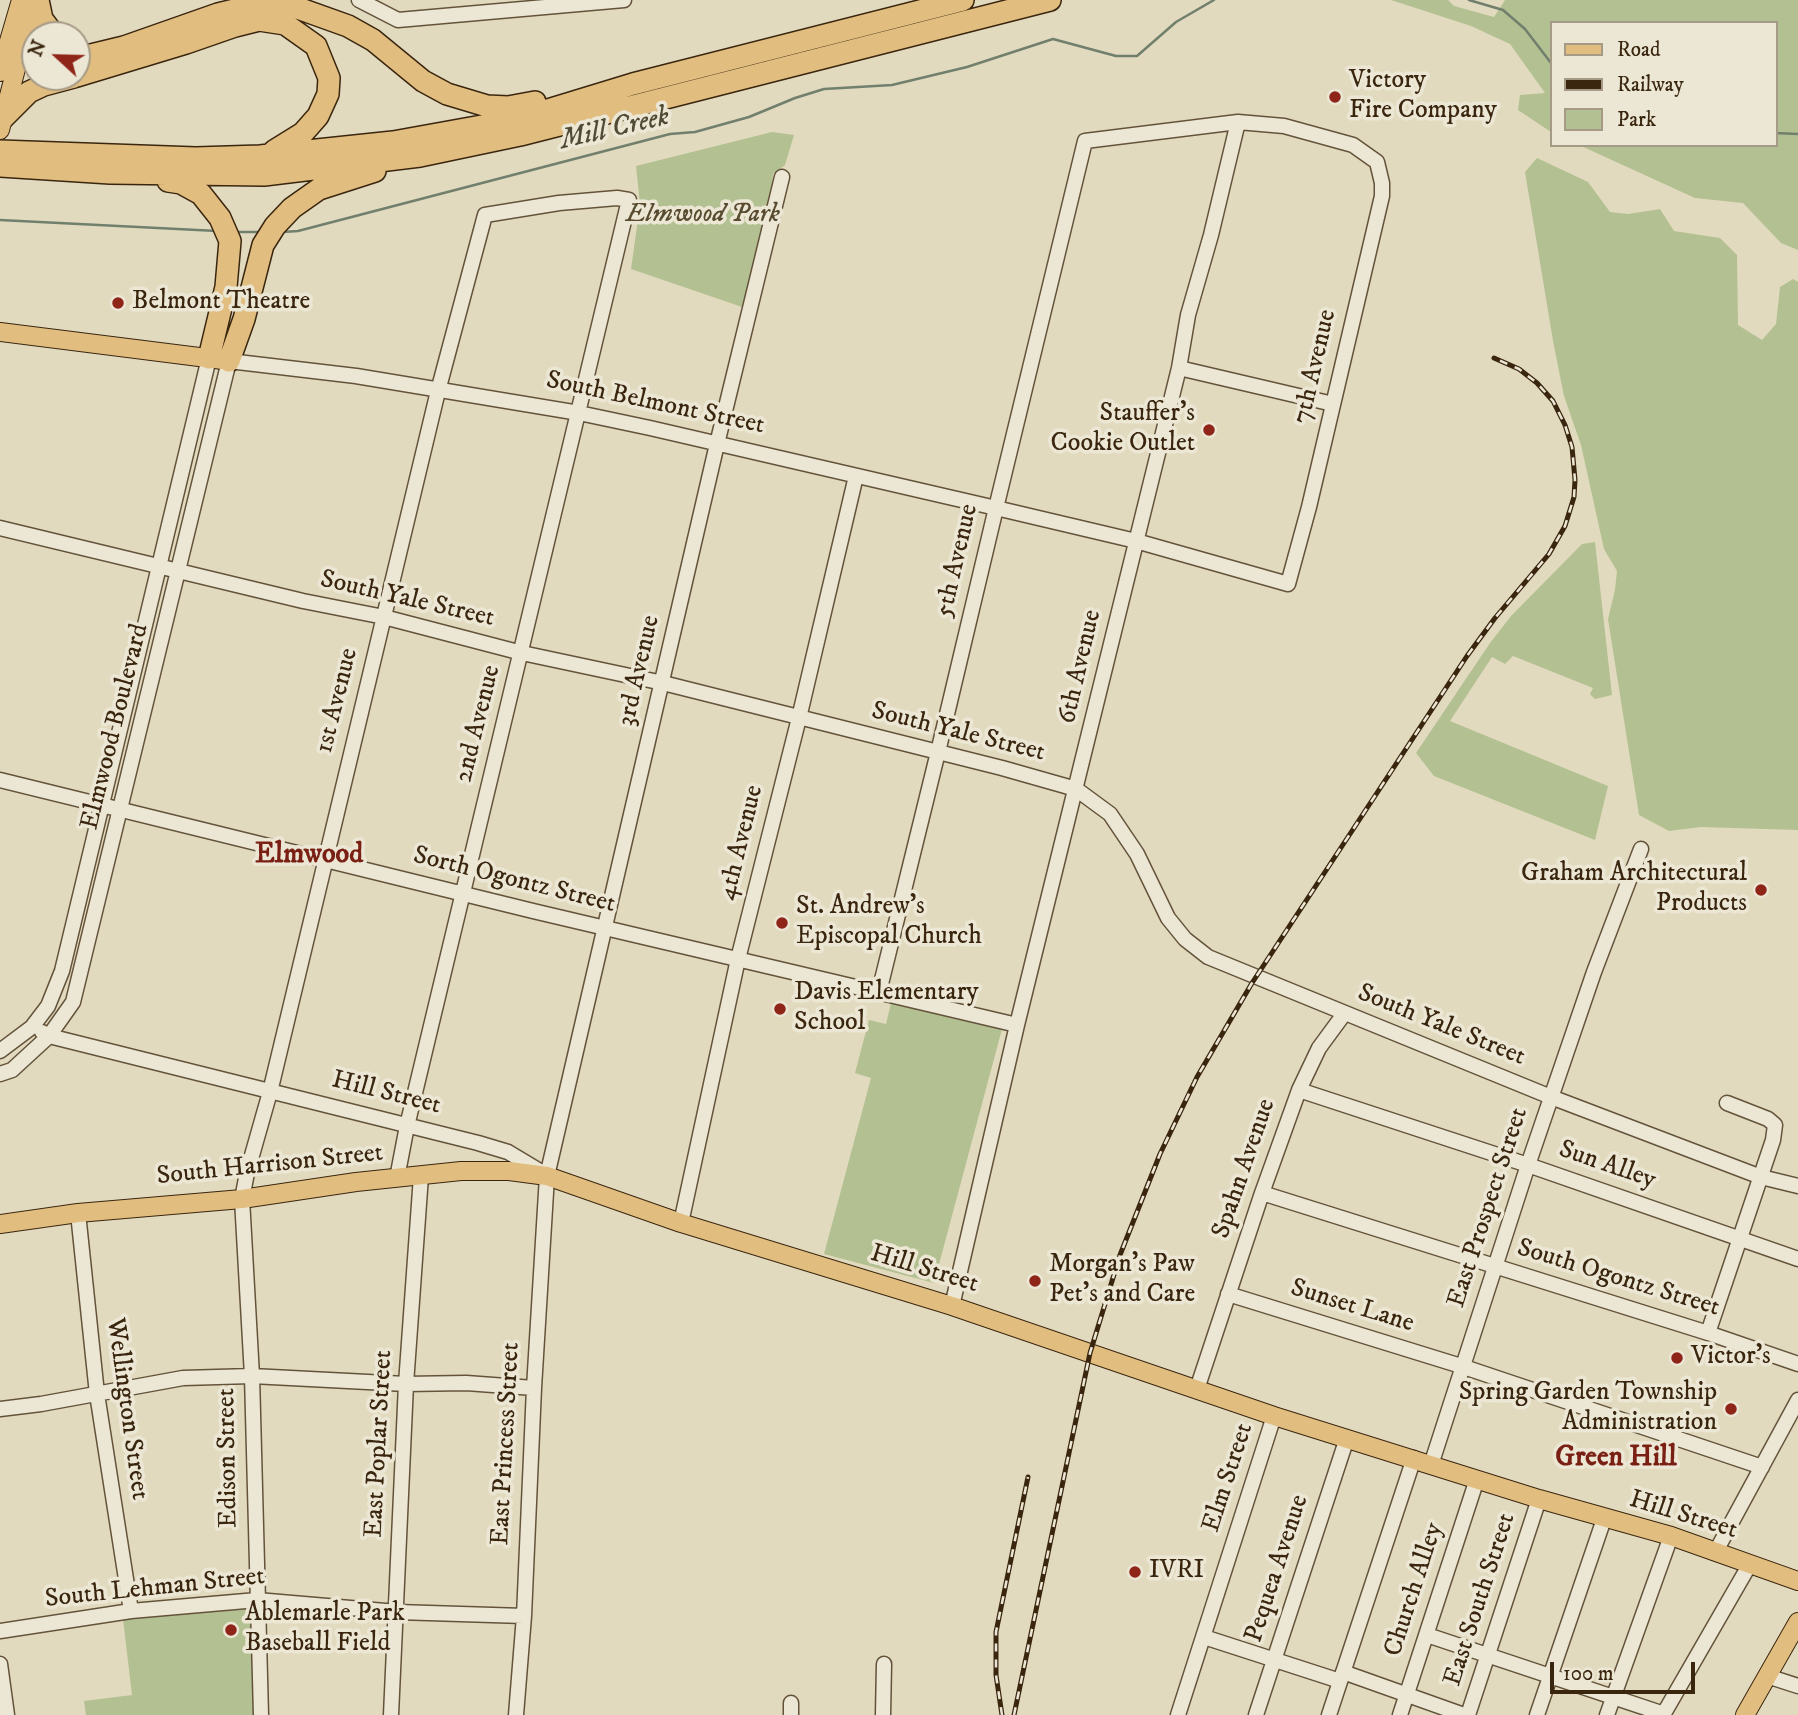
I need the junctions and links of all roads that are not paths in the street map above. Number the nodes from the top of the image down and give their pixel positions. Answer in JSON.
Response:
{"nodes":[{"id":1,"x":21,"y":0,"type":"edge"},
{"id":2,"x":36,"y":0,"type":"edge"},
{"id":3,"x":359,"y":0,"type":"edge"},
{"id":4,"x":624,"y":0,"type":"edge"},
{"id":5,"x":963,"y":0,"type":"edge"},
{"id":6,"x":1050,"y":0,"type":"edge"},
{"id":7,"x":44,"y":21,"type":"edge"},
{"id":8,"x":91,"y":52,"type":"edge"},
{"id":9,"x":10,"y":53,"type":"edge"},
{"id":10,"x":91,"y":72,"type":"edge"},
{"id":11,"x":634,"y":84,"type":"junction"},
{"id":12,"x":31,"y":91,"type":"edge"},
{"id":13,"x":1238,"y":122,"type":"junction"},
{"id":14,"x":1,"y":124,"type":"edge"},
{"id":15,"x":0,"y":150,"type":"edge"},
{"id":16,"x":444,"y":151,"type":"junction"},
{"id":17,"x":265,"y":156,"type":"junction"},
{"id":18,"x":32,"y":160,"type":"junction"},
{"id":19,"x":0,"y":166,"type":"edge"},
{"id":20,"x":110,"y":173,"type":"junction"},
{"id":21,"x":782,"y":177,"type":"dead end"},
{"id":22,"x":629,"y":200,"type":"joint"},
{"id":23,"x":0,"y":332,"type":"edge"},
{"id":24,"x":219,"y":360,"type":"junction"},
{"id":25,"x":1179,"y":368,"type":"junction"},
{"id":26,"x":439,"y":391,"type":"junction"},
{"id":27,"x":1333,"y":404,"type":"junction"},
{"id":28,"x":579,"y":413,"type":"junction"},
{"id":29,"x":717,"y":444,"type":"junction"},
{"id":30,"x":856,"y":476,"type":"junction"},
{"id":31,"x":996,"y":508,"type":"junction"},
{"id":32,"x":0,"y":528,"type":"edge"},
{"id":33,"x":1136,"y":541,"type":"junction"},
{"id":34,"x":160,"y":565,"type":"junction"},
{"id":35,"x":179,"y":569,"type":"junction"},
{"id":36,"x":1288,"y":584,"type":"joint"},
{"id":37,"x":384,"y":617,"type":"junction"},
{"id":38,"x":522,"y":653,"type":"junction"},
{"id":39,"x":663,"y":683,"type":"junction"},
{"id":40,"x":799,"y":718,"type":"junction"},
{"id":41,"x":938,"y":752,"type":"junction"},
{"id":42,"x":0,"y":780,"type":"edge"},
{"id":43,"x":1076,"y":789,"type":"junction"},
{"id":44,"x":102,"y":804,"type":"junction"},
{"id":45,"x":121,"y":809,"type":"junction"},
{"id":46,"x":1641,"y":849,"type":"dead end"},
{"id":47,"x":325,"y":861,"type":"junction"},
{"id":48,"x":463,"y":893,"type":"junction"},
{"id":49,"x":603,"y":928,"type":"junction"},
{"id":50,"x":738,"y":959,"type":"junction"},
{"id":51,"x":879,"y":992,"type":"junction"},
{"id":52,"x":1344,"y":1014,"type":"junction"},
{"id":53,"x":1017,"y":1025,"type":"junction"},
{"id":54,"x":32,"y":1027,"type":"junction"},
{"id":55,"x":49,"y":1036,"type":"junction"},
{"id":56,"x":0,"y":1051,"type":"edge"},
{"id":57,"x":0,"y":1074,"type":"edge"},
{"id":58,"x":1299,"y":1090,"type":"junction"},
{"id":59,"x":270,"y":1092,"type":"junction"},
{"id":60,"x":1551,"y":1097,"type":"junction"},
{"id":61,"x":1727,"y":1103,"type":"dead end"},
{"id":62,"x":407,"y":1126,"type":"junction"},
{"id":63,"x":1528,"y":1165,"type":"junction"},
{"id":64,"x":421,"y":1175,"type":"junction"},
{"id":65,"x":547,"y":1176,"type":"junction"},
{"id":66,"x":1761,"y":1177,"type":"junction"},
{"id":67,"x":397,"y":1178,"type":"junction"},
{"id":68,"x":1798,"y":1186,"type":"edge"},
{"id":69,"x":1262,"y":1193,"type":"junction"},
{"id":70,"x":242,"y":1199,"type":"junction"},
{"id":71,"x":78,"y":1213,"type":"junction"},
{"id":72,"x":681,"y":1223,"type":"junction"},
{"id":73,"x":0,"y":1224,"type":"edge"},
{"id":74,"x":1739,"y":1237,"type":"junction"},
{"id":75,"x":1798,"y":1259,"type":"edge"},
{"id":76,"x":1496,"y":1266,"type":"junction"},
{"id":77,"x":1228,"y":1294,"type":"junction"},
{"id":78,"x":952,"y":1306,"type":"junction"},
{"id":79,"x":1708,"y":1333,"type":"junction"},
{"id":80,"x":1798,"y":1364,"type":"edge"},
{"id":81,"x":1461,"y":1366,"type":"junction"},
{"id":82,"x":252,"y":1376,"type":"junction"},
{"id":83,"x":406,"y":1384,"type":"junction"},
{"id":84,"x":534,"y":1388,"type":"junction"},
{"id":85,"x":1197,"y":1389,"type":"junction"},
{"id":86,"x":97,"y":1394,"type":"junction"},
{"id":87,"x":1798,"y":1400,"type":"edge"},
{"id":88,"x":0,"y":1409,"type":"edge"},
{"id":89,"x":1274,"y":1416,"type":"junction"},
{"id":90,"x":1347,"y":1438,"type":"junction"},
{"id":91,"x":1422,"y":1462,"type":"junction"},
{"id":92,"x":1762,"y":1467,"type":"junction"},
{"id":93,"x":1477,"y":1479,"type":"junction"},
{"id":94,"x":1539,"y":1499,"type":"junction"},
{"id":95,"x":1604,"y":1519,"type":"junction"},
{"id":96,"x":1671,"y":1536,"type":"junction"},
{"id":97,"x":1715,"y":1553,"type":"junction"},
{"id":98,"x":1750,"y":1564,"type":"junction"},
{"id":99,"x":1798,"y":1581,"type":"edge"},
{"id":100,"x":257,"y":1600,"type":"junction"},
{"id":101,"x":131,"y":1611,"type":"junction"},
{"id":102,"x":397,"y":1612,"type":"junction"},
{"id":103,"x":524,"y":1616,"type":"junction"},
{"id":104,"x":1798,"y":1622,"type":"edge"},
{"id":105,"x":0,"y":1631,"type":"edge"},
{"id":106,"x":1427,"y":1636,"type":"junction"},
{"id":107,"x":1204,"y":1637,"type":"junction"},
{"id":108,"x":1488,"y":1657,"type":"junction"},
{"id":109,"x":1275,"y":1659,"type":"junction"},
{"id":110,"x":0,"y":1664,"type":"edge"},
{"id":111,"x":884,"y":1664,"type":"dead end"},
{"id":112,"x":1341,"y":1676,"type":"junction"},
{"id":113,"x":1550,"y":1676,"type":"junction"},
{"id":114,"x":1767,"y":1676,"type":"junction"},
{"id":115,"x":1798,"y":1686,"type":"edge"},
{"id":116,"x":1407,"y":1694,"type":"junction"},
{"id":117,"x":1613,"y":1696,"type":"junction"},
{"id":118,"x":1664,"y":1714,"type":"edge"},
{"id":119,"x":7,"y":1715,"type":"edge"},
{"id":120,"x":261,"y":1715,"type":"edge"},
{"id":121,"x":391,"y":1715,"type":"edge"},
{"id":122,"x":516,"y":1715,"type":"edge"},
{"id":123,"x":883,"y":1715,"type":"edge"},
{"id":124,"x":1178,"y":1715,"type":"edge"},
{"id":125,"x":1256,"y":1715,"type":"edge"},
{"id":126,"x":1329,"y":1715,"type":"edge"},
{"id":127,"x":1400,"y":1715,"type":"edge"},
{"id":128,"x":1466,"y":1715,"type":"edge"},
{"id":129,"x":1537,"y":1715,"type":"edge"},
{"id":130,"x":1607,"y":1715,"type":"edge"},
{"id":131,"x":1745,"y":1715,"type":"edge"}],
"edges":[{"from":1,"to":9,"type":"main road"},
{"from":2,"to":7,"type":"highway"},
{"from":2,"to":9,"type":"main road"},
{"from":3,"to":4,"type":"street"},
{"from":5,"to":11,"type":"highway"},
{"from":6,"to":16,"type":"highway"},
{"from":8,"to":11,"type":"highway"},
{"from":9,"to":14,"type":"main road"},
{"from":10,"to":17,"type":"highway"},
{"from":11,"to":17,"type":"highway"},
{"from":12,"to":14,"type":"highway"},
{"from":13,"to":25,"type":"street","name":"6th Avenue"},
{"from":13,"to":27,"type":"street","name":"7th Avenue"},
{"from":13,"to":31,"type":"street","name":"5th Avenue"},
{"from":15,"to":18,"type":"highway"},
{"from":16,"to":20,"type":"highway"},
{"from":16,"to":24,"type":"highway"},
{"from":17,"to":18,"type":"highway"},
{"from":18,"to":19,"type":"highway"},
{"from":18,"to":20,"type":"highway"},
{"from":20,"to":24,"type":"highway"},
{"from":21,"to":29,"type":"street","name":"3rd Avenue"},
{"from":22,"to":26,"type":"street","name":"1st Avenue"},
{"from":22,"to":28,"type":"street","name":"2nd Avenue"},
{"from":23,"to":24,"type":"main road","name":"South Belmont Street"},
{"from":24,"to":26,"type":"street","name":"South Belmont Street"},
{"from":24,"to":34,"type":"street","name":"Elmwood Boulevard"},
{"from":24,"to":35,"type":"street","name":"Elmwood Boulevard"},
{"from":25,"to":27,"type":"street"},
{"from":25,"to":33,"type":"street","name":"6th Avenue"},
{"from":26,"to":28,"type":"street","name":"South Belmont Street"},
{"from":26,"to":37,"type":"street","name":"1st Avenue"},
{"from":27,"to":36,"type":"street","name":"7th Avenue"},
{"from":28,"to":29,"type":"street","name":"South Belmont Street"},
{"from":28,"to":38,"type":"street","name":"2nd Avenue"},
{"from":29,"to":30,"type":"street","name":"South Belmont Street"},
{"from":29,"to":39,"type":"street","name":"3rd Avenue"},
{"from":30,"to":31,"type":"street","name":"South Belmont Street"},
{"from":30,"to":40,"type":"street","name":"4th Avenue"},
{"from":31,"to":33,"type":"street","name":"South Belmont Street"},
{"from":31,"to":41,"type":"street","name":"5th Avenue"},
{"from":32,"to":34,"type":"street","name":"South Yale Street"},
{"from":33,"to":36,"type":"street","name":"South Belmont Street"},
{"from":33,"to":43,"type":"street","name":"6th Avenue"},
{"from":34,"to":35,"type":"street","name":"South Yale Street"},
{"from":34,"to":44,"type":"street","name":"Elmwood Boulevard"},
{"from":35,"to":37,"type":"street","name":"South Yale Street"},
{"from":35,"to":45,"type":"street","name":"Elmwood Boulevard"},
{"from":37,"to":38,"type":"street","name":"South Yale Street"},
{"from":37,"to":47,"type":"street","name":"1st Avenue"},
{"from":38,"to":39,"type":"street","name":"South Yale Street"},
{"from":38,"to":48,"type":"street","name":"2nd Avenue"},
{"from":39,"to":40,"type":"street","name":"South Yale Street"},
{"from":39,"to":49,"type":"street","name":"3rd Avenue"},
{"from":40,"to":41,"type":"street","name":"South Yale Street"},
{"from":40,"to":50,"type":"street","name":"4th Avenue"},
{"from":41,"to":43,"type":"street","name":"South Yale Street"},
{"from":41,"to":51,"type":"street","name":"5th Avenue"},
{"from":42,"to":44,"type":"street","name":"Sorth Ogontz Street"},
{"from":43,"to":52,"type":"street","name":"South Yale Street"},
{"from":43,"to":53,"type":"street","name":"6th Avenue"},
{"from":44,"to":45,"type":"street","name":"Sorth Ogontz Street"},
{"from":44,"to":54,"type":"street","name":"Elmwood Boulevard"},
{"from":45,"to":47,"type":"street","name":"Sorth Ogontz Street"},
{"from":45,"to":55,"type":"street","name":"Elmwood Boulevard"},
{"from":46,"to":60,"type":"street","name":"East Prospect Street"},
{"from":47,"to":48,"type":"street","name":"Sorth Ogontz Street"},
{"from":47,"to":59,"type":"street","name":"1st Avenue"},
{"from":48,"to":49,"type":"street","name":"Sorth Ogontz Street"},
{"from":48,"to":62,"type":"street","name":"2nd Avenue"},
{"from":49,"to":50,"type":"street","name":"Sorth Ogontz Street"},
{"from":49,"to":65,"type":"street","name":"3rd Avenue"},
{"from":50,"to":51,"type":"street","name":"Sorth Ogontz Street"},
{"from":50,"to":72,"type":"street","name":"4th Avenue"},
{"from":51,"to":53,"type":"street","name":"Sorth Ogontz Street"},
{"from":52,"to":58,"type":"street","name":"Spahn Avenue"},
{"from":52,"to":60,"type":"street","name":"South Yale Street"},
{"from":53,"to":78,"type":"street","name":"6th Avenue"},
{"from":54,"to":55,"type":"street","name":"Hill Street"},
{"from":54,"to":56,"type":"street","name":"Elmwood Boulevard"},
{"from":55,"to":57,"type":"street","name":"Elmwood Boulevard"},
{"from":55,"to":59,"type":"street","name":"Hill Street"},
{"from":58,"to":63,"type":"street","name":"Sun Alley"},
{"from":58,"to":69,"type":"street","name":"Spahn Avenue"},
{"from":59,"to":62,"type":"street","name":"Hill Street"},
{"from":59,"to":70,"type":"street","name":"1st Avenue"},
{"from":60,"to":63,"type":"street","name":"East Prospect Street"},
{"from":60,"to":66,"type":"street","name":"South Yale Street"},
{"from":61,"to":66,"type":"street"},
{"from":62,"to":65,"type":"street","name":"Hill Street"},
{"from":62,"to":67,"type":"street","name":"2nd Avenue"},
{"from":63,"to":74,"type":"street","name":"Sun Alley"},
{"from":63,"to":76,"type":"street","name":"East Prospect Street"},
{"from":64,"to":65,"type":"main road","name":"South Harrison Street"},
{"from":64,"to":67,"type":"main road","name":"South Harrison Street"},
{"from":64,"to":83,"type":"street","name":"East Poplar Street"},
{"from":65,"to":72,"type":"main road","name":"Hill Street"},
{"from":65,"to":84,"type":"street","name":"East Princess Street"},
{"from":66,"to":68,"type":"street","name":"South Yale Street"},
{"from":66,"to":74,"type":"street"},
{"from":67,"to":70,"type":"main road","name":"South Harrison Street"},
{"from":69,"to":76,"type":"street","name":"South Ogontz Street"},
{"from":69,"to":77,"type":"street","name":"Spahn Avenue"},
{"from":70,"to":71,"type":"main road","name":"South Harrison Street"},
{"from":70,"to":82,"type":"street","name":"Edison Street"},
{"from":71,"to":73,"type":"main road","name":"South Harrison Street"},
{"from":71,"to":86,"type":"street","name":"Wellington Street"},
{"from":72,"to":78,"type":"main road","name":"Hill Street"},
{"from":74,"to":75,"type":"street","name":"Sun Alley"},
{"from":74,"to":79,"type":"street"},
{"from":76,"to":79,"type":"street","name":"South Ogontz Street"},
{"from":76,"to":81,"type":"street","name":"East Prospect Street"},
{"from":77,"to":81,"type":"street","name":"Sunset Lane"},
{"from":77,"to":85,"type":"street","name":"Spahn Avenue"},
{"from":78,"to":85,"type":"main road","name":"Hill Street"},
{"from":79,"to":80,"type":"street","name":"South Ogontz Street"},
{"from":81,"to":91,"type":"street","name":"East Prospect Street"},
{"from":81,"to":92,"type":"street","name":"Sunset Lane"},
{"from":82,"to":83,"type":"street"},
{"from":82,"to":86,"type":"street"},
{"from":82,"to":100,"type":"street","name":"Edison Street"},
{"from":83,"to":84,"type":"street"},
{"from":83,"to":102,"type":"street","name":"East Poplar Street"},
{"from":84,"to":103,"type":"street","name":"East Princess Street"},
{"from":85,"to":89,"type":"main road","name":"Hill Street"},
{"from":86,"to":88,"type":"street"},
{"from":86,"to":101,"type":"street","name":"Wellington Street"},
{"from":87,"to":92,"type":"street"},
{"from":89,"to":90,"type":"main road","name":"Hill Street"},
{"from":89,"to":107,"type":"street","name":"Elm Street"},
{"from":90,"to":91,"type":"main road","name":"Hill Street"},
{"from":90,"to":109,"type":"street","name":"Pequea Avenue"},
{"from":91,"to":93,"type":"main road","name":"Hill Street"},
{"from":91,"to":112,"type":"street","name":"East Prospect Street"},
{"from":92,"to":97,"type":"street"},
{"from":93,"to":94,"type":"main road","name":"Hill Street"},
{"from":93,"to":106,"type":"street","name":"Church Alley"},
{"from":94,"to":95,"type":"main road","name":"Hill Street"},
{"from":94,"to":108,"type":"street","name":"East South Street"},
{"from":95,"to":96,"type":"main road","name":"Hill Street"},
{"from":95,"to":113,"type":"street"},
{"from":96,"to":97,"type":"main road","name":"Hill Street"},
{"from":96,"to":117,"type":"street"},
{"from":97,"to":98,"type":"main road","name":"Hill Street"},
{"from":98,"to":99,"type":"main road","name":"Hill Street"},
{"from":98,"to":118,"type":"street"},
{"from":100,"to":101,"type":"street","name":"South Lehman Street"},
{"from":100,"to":102,"type":"street","name":"South Lehman Street"},
{"from":100,"to":120,"type":"street","name":"Edison Street"},
{"from":101,"to":105,"type":"street","name":"South Lehman Street"},
{"from":102,"to":103,"type":"street","name":"South Lehman Street"},
{"from":102,"to":121,"type":"street","name":"East Poplar Street"},
{"from":103,"to":122,"type":"street","name":"East Princess Street"},
{"from":104,"to":114,"type":"main road"},
{"from":106,"to":108,"type":"street"},
{"from":106,"to":116,"type":"street","name":"Church Alley"},
{"from":107,"to":109,"type":"street"},
{"from":107,"to":124,"type":"street","name":"Elm Street"},
{"from":108,"to":113,"type":"street"},
{"from":108,"to":128,"type":"street","name":"East South Street"},
{"from":109,"to":112,"type":"street"},
{"from":109,"to":125,"type":"street","name":"Pequea Avenue"},
{"from":110,"to":119,"type":"street"},
{"from":111,"to":123,"type":"street"},
{"from":112,"to":116,"type":"street"},
{"from":112,"to":126,"type":"street","name":"East Prospect Street"},
{"from":113,"to":117,"type":"street"},
{"from":113,"to":129,"type":"street"},
{"from":114,"to":115,"type":"street"},
{"from":114,"to":131,"type":"main road"},
{"from":116,"to":127,"type":"street","name":"Church Alley"},
{"from":116,"to":128,"type":"street"},
{"from":117,"to":118,"type":"street"},
{"from":117,"to":130,"type":"street"}]}
